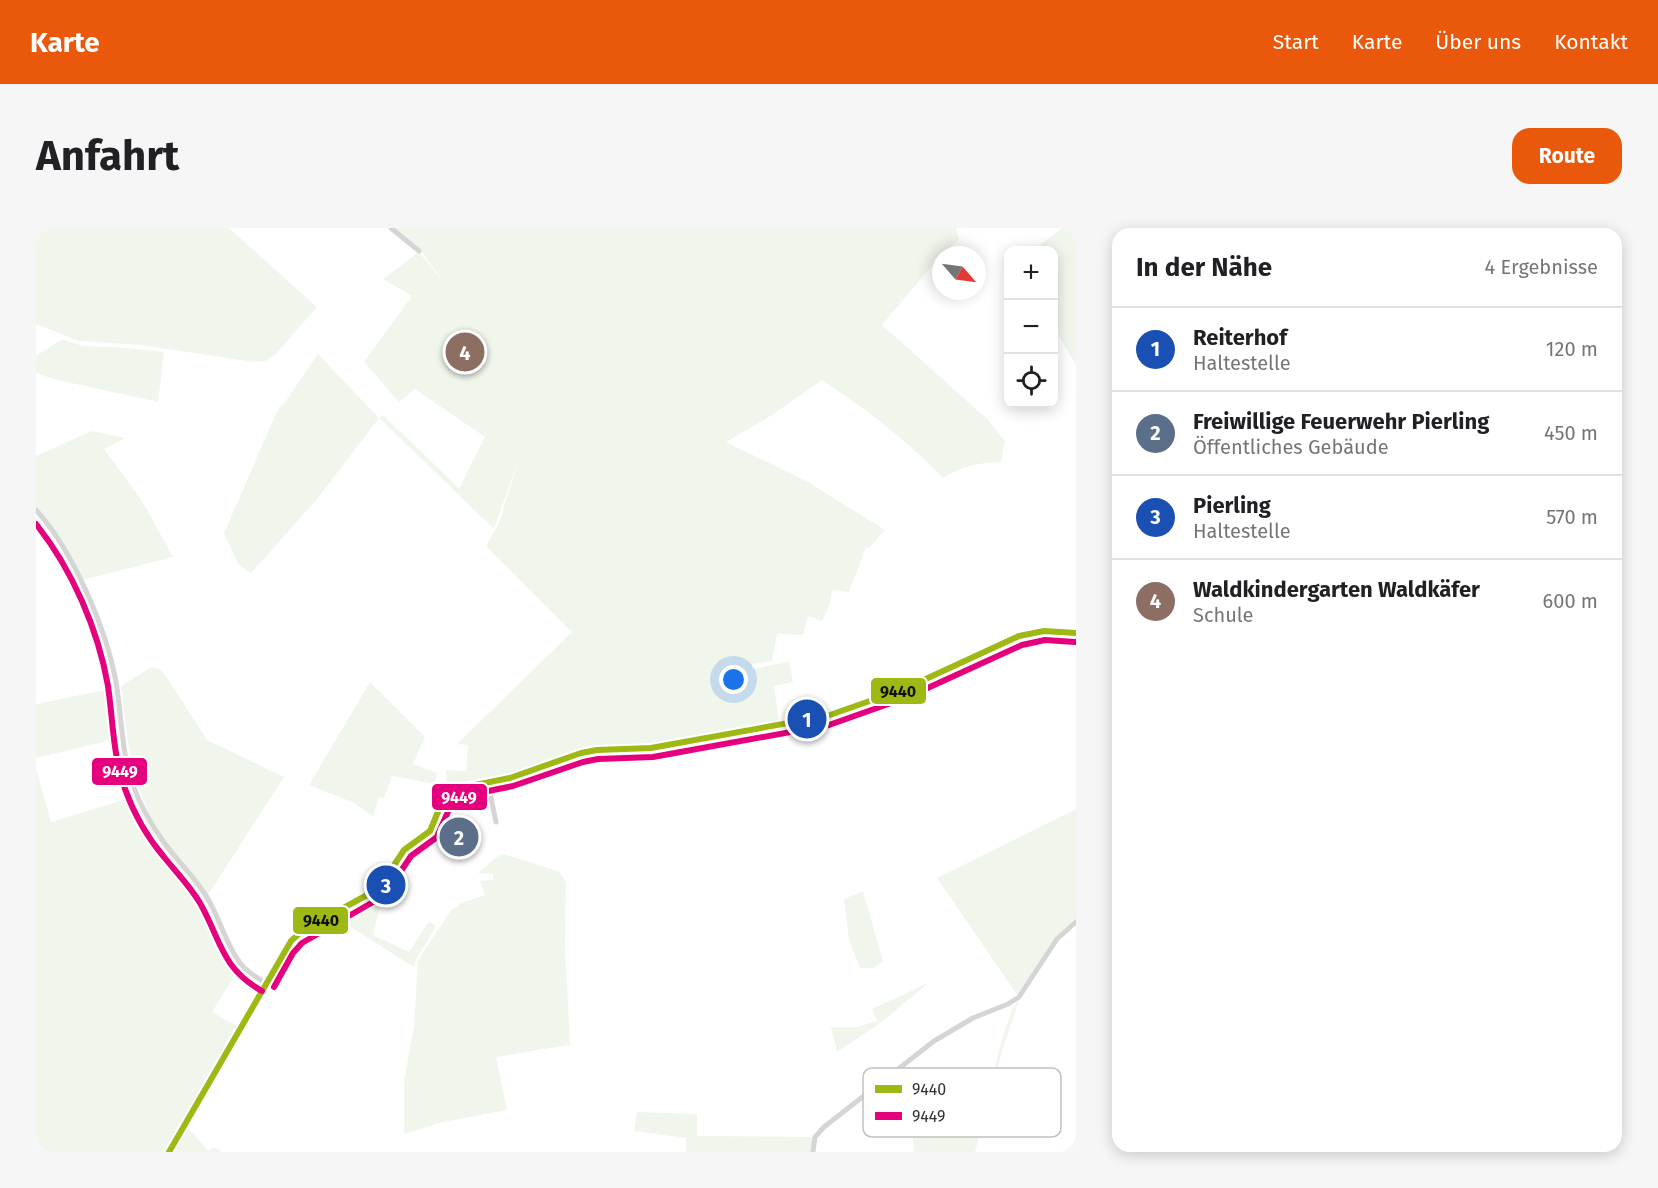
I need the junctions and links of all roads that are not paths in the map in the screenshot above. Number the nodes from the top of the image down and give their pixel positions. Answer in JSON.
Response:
{"nodes":[{"id":1,"x":391,"y":228,"type":"edge"},
{"id":2,"x":419,"y":250,"type":"dead end"},
{"id":3,"x":36,"y":510,"type":"edge"},
{"id":4,"x":1076,"y":633,"type":"edge"},
{"id":5,"x":488,"y":783,"type":"junction"},
{"id":6,"x":496,"y":822,"type":"dead end"},
{"id":7,"x":1076,"y":921,"type":"edge"},
{"id":8,"x":266,"y":983,"type":"junction"},
{"id":9,"x":898,"y":1068,"type":"edge"},
{"id":10,"x":863,"y":1096,"type":"edge"},
{"id":11,"x":169,"y":1152,"type":"edge"},
{"id":12,"x":813,"y":1152,"type":"edge"}],
"edges":[{"from":1,"to":2,"type":"street"},
{"from":3,"to":8,"type":"street"},
{"from":4,"to":5,"type":"main road"},
{"from":5,"to":6,"type":"street"},
{"from":5,"to":8,"type":"main road"},
{"from":7,"to":9,"type":"street"},
{"from":8,"to":11,"type":"main road"},
{"from":10,"to":12,"type":"street"}]}
